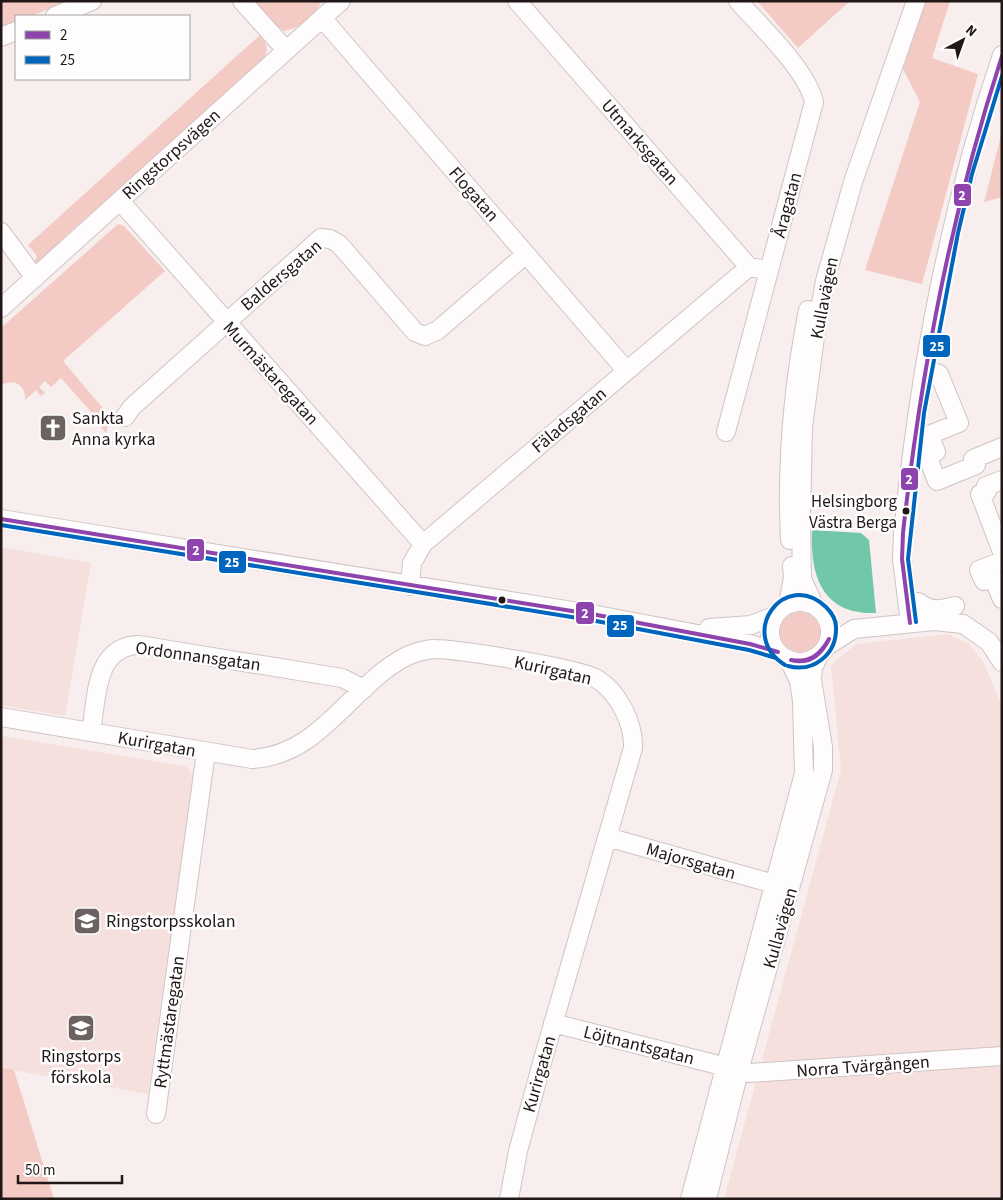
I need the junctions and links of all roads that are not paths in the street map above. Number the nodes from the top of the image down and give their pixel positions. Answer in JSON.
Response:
{"nodes":[{"id":1,"x":92,"y":1,"type":"edge"},
{"id":2,"x":242,"y":1,"type":"edge"},
{"id":3,"x":342,"y":1,"type":"edge"},
{"id":4,"x":517,"y":1,"type":"edge"},
{"id":5,"x":738,"y":1,"type":"edge"},
{"id":6,"x":903,"y":1,"type":"edge"},
{"id":7,"x":916,"y":1,"type":"edge"},
{"id":8,"x":57,"y":15,"type":"edge"},
{"id":9,"x":322,"y":18,"type":"junction"},
{"id":10,"x":15,"y":31,"type":"edge"},
{"id":11,"x":1,"y":37,"type":"edge"},
{"id":12,"x":286,"y":50,"type":"junction"},
{"id":13,"x":1002,"y":55,"type":"edge"},
{"id":14,"x":120,"y":201,"type":"junction"},
{"id":15,"x":1,"y":232,"type":"edge"},
{"id":16,"x":526,"y":254,"type":"junction"},
{"id":17,"x":749,"y":267,"type":"junction"},
{"id":18,"x":769,"y":270,"type":"junction"},
{"id":19,"x":35,"y":278,"type":"junction"},
{"id":20,"x":1,"y":308,"type":"edge"},
{"id":21,"x":226,"y":322,"type":"junction"},
{"id":22,"x":626,"y":370,"type":"junction"},
{"id":23,"x":934,"y":372,"type":"dead end"},
{"id":24,"x":125,"y":417,"type":"dead end"},
{"id":25,"x":726,"y":432,"type":"dead end"},
{"id":26,"x":1002,"y":447,"type":"edge"},
{"id":27,"x":1002,"y":480,"type":"edge"},
{"id":28,"x":1,"y":519,"type":"edge"},
{"id":29,"x":422,"y":544,"type":"junction"},
{"id":30,"x":1002,"y":552,"type":"edge"},
{"id":31,"x":1002,"y":561,"type":"edge"},
{"id":32,"x":410,"y":586,"type":"junction"},
{"id":33,"x":1002,"y":599,"type":"edge"},
{"id":34,"x":918,"y":602,"type":"dead end"},
{"id":35,"x":788,"y":604,"type":"junction"},
{"id":36,"x":814,"y":605,"type":"junction"},
{"id":37,"x":956,"y":606,"type":"dead end"},
{"id":38,"x":774,"y":616,"type":"junction"},
{"id":39,"x":827,"y":618,"type":"junction"},
{"id":40,"x":910,"y":623,"type":"junction"},
{"id":41,"x":653,"y":624,"type":"junction"},
{"id":42,"x":854,"y":629,"type":"junction"},
{"id":43,"x":823,"y":650,"type":"junction"},
{"id":44,"x":784,"y":656,"type":"junction"},
{"id":45,"x":1002,"y":662,"type":"edge"},
{"id":46,"x":364,"y":689,"type":"junction"},
{"id":47,"x":1,"y":717,"type":"edge"},
{"id":48,"x":91,"y":732,"type":"junction"},
{"id":49,"x":206,"y":752,"type":"junction"},
{"id":50,"x":607,"y":837,"type":"junction"},
{"id":51,"x":774,"y":884,"type":"junction"},
{"id":52,"x":553,"y":1023,"type":"junction"},
{"id":53,"x":1002,"y":1056,"type":"edge"},
{"id":54,"x":732,"y":1069,"type":"junction"},
{"id":55,"x":156,"y":1114,"type":"dead end"},
{"id":56,"x":509,"y":1199,"type":"edge"},
{"id":57,"x":690,"y":1199,"type":"edge"},
{"id":58,"x":707,"y":1199,"type":"edge"}],
"edges":[{"from":1,"to":8,"type":"street"},
{"from":2,"to":12,"type":"street"},
{"from":3,"to":9,"type":"street","name":"Ringstorpsvägen"},
{"from":4,"to":17,"type":"street","name":"Utmarksgatan"},
{"from":5,"to":18,"type":"street","name":"Åragatan"},
{"from":6,"to":35,"type":"street","name":"Kullavägen"},
{"from":7,"to":36,"type":"street","name":"Kullavägen"},
{"from":9,"to":12,"type":"street","name":"Ringstorpsvägen"},
{"from":9,"to":16,"type":"street","name":"Flogatan"},
{"from":10,"to":11,"type":"street"},
{"from":12,"to":14,"type":"street","name":"Ringstorpsvägen"},
{"from":13,"to":40,"type":"street"},
{"from":14,"to":19,"type":"street","name":"Ringstorpsvägen"},
{"from":14,"to":21,"type":"street","name":"Murmästaregatan"},
{"from":15,"to":19,"type":"street"},
{"from":16,"to":21,"type":"street","name":"Baldersgatan"},
{"from":16,"to":22,"type":"street","name":"Flogatan"},
{"from":17,"to":18,"type":"street"},
{"from":17,"to":22,"type":"street","name":"Fäladsgatan"},
{"from":18,"to":25,"type":"street","name":"Åragatan"},
{"from":19,"to":20,"type":"street","name":"Ringstorpsvägen"},
{"from":21,"to":24,"type":"street","name":"Baldersgatan"},
{"from":21,"to":29,"type":"street","name":"Murmästaregatan"},
{"from":22,"to":29,"type":"street","name":"Fäladsgatan"},
{"from":23,"to":26,"type":"street"},
{"from":27,"to":30,"type":"street"},
{"from":28,"to":32,"type":"street"},
{"from":29,"to":32,"type":"street","name":"Fäladsgatan"},
{"from":31,"to":33,"type":"street"},
{"from":32,"to":41,"type":"street"},
{"from":34,"to":37,"type":"street"},
{"from":35,"to":36,"type":"street"},
{"from":35,"to":38,"type":"street"},
{"from":36,"to":39,"type":"street"},
{"from":38,"to":41,"type":"street"},
{"from":38,"to":44,"type":"street"},
{"from":39,"to":42,"type":"street"},
{"from":39,"to":43,"type":"street"},
{"from":40,"to":42,"type":"street"},
{"from":40,"to":45,"type":"street"},
{"from":41,"to":44,"type":"street"},
{"from":42,"to":43,"type":"street"},
{"from":43,"to":44,"type":"street"},
{"from":43,"to":54,"type":"street","name":"Kullavägen"},
{"from":44,"to":51,"type":"street","name":"Kullavägen"},
{"from":46,"to":48,"type":"street","name":"Ordonnansgatan"},
{"from":46,"to":49,"type":"street","name":"Kurirgatan"},
{"from":46,"to":50,"type":"street","name":"Kurirgatan"},
{"from":47,"to":48,"type":"street","name":"Kurirgatan"},
{"from":48,"to":49,"type":"street","name":"Kurirgatan"},
{"from":49,"to":55,"type":"street","name":"Ryttmästaregatan"},
{"from":50,"to":51,"type":"street","name":"Majorsgatan"},
{"from":50,"to":52,"type":"street","name":"Kurirgatan"},
{"from":51,"to":54,"type":"street","name":"Kullavägen"},
{"from":52,"to":54,"type":"street","name":"Löjtnantsgatan"},
{"from":52,"to":56,"type":"street","name":"Kurirgatan"},
{"from":53,"to":54,"type":"street","name":"Norra Tvärgången"},
{"from":54,"to":57,"type":"street","name":"Kullavägen"},
{"from":54,"to":58,"type":"street","name":"Kullavägen"}]}
